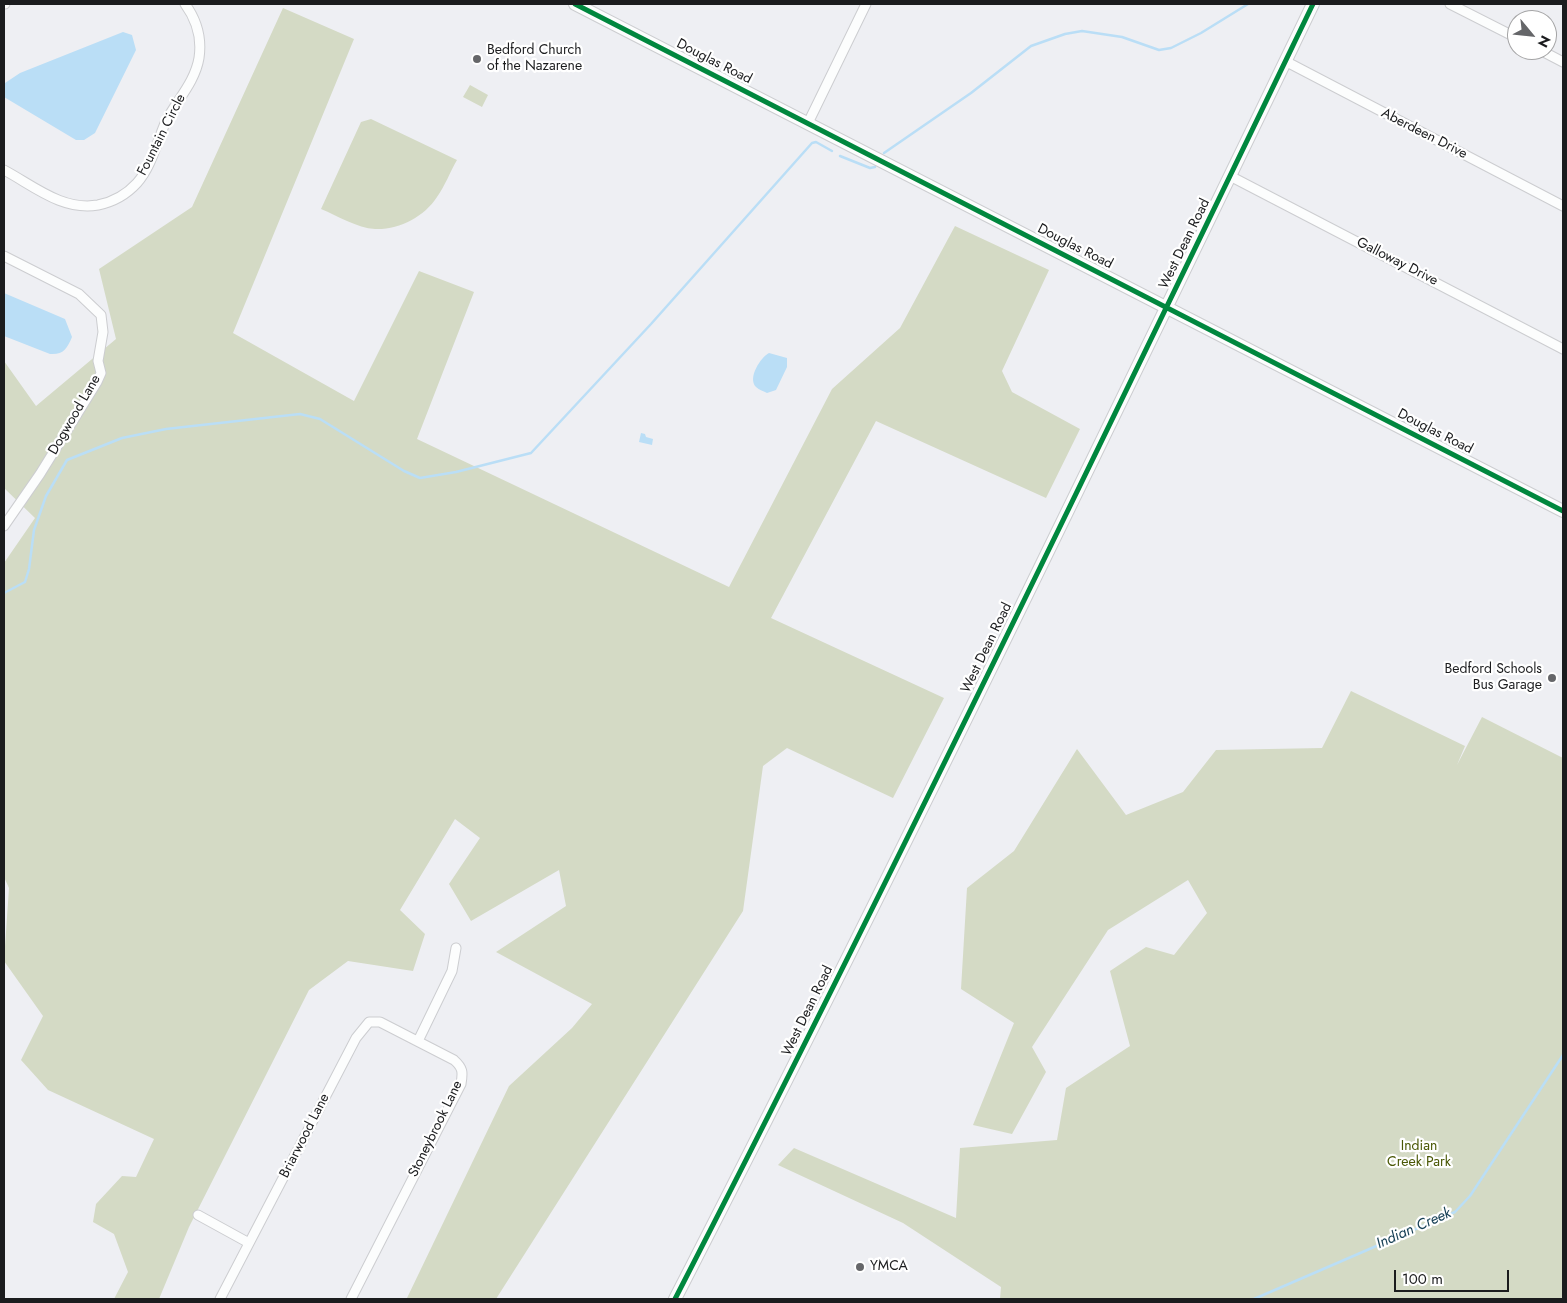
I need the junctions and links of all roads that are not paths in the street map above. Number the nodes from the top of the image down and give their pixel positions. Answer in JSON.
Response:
{"nodes":[{"id":1,"x":185,"y":4,"type":"edge"},
{"id":2,"x":575,"y":4,"type":"edge"},
{"id":3,"x":866,"y":4,"type":"edge"},
{"id":4,"x":1313,"y":4,"type":"edge"},
{"id":5,"x":1450,"y":4,"type":"edge"},
{"id":6,"x":1507,"y":33,"type":"edge"},
{"id":7,"x":1285,"y":61,"type":"junction"},
{"id":8,"x":808,"y":123,"type":"junction"},
{"id":9,"x":4,"y":170,"type":"edge"},
{"id":10,"x":1230,"y":176,"type":"junction"},
{"id":11,"x":1563,"y":206,"type":"edge"},
{"id":12,"x":4,"y":256,"type":"edge"},
{"id":13,"x":1168,"y":307,"type":"junction"},
{"id":14,"x":1563,"y":349,"type":"edge"},
{"id":15,"x":1563,"y":511,"type":"edge"},
{"id":16,"x":4,"y":526,"type":"edge"},
{"id":17,"x":456,"y":948,"type":"dead end"},
{"id":18,"x":418,"y":1041,"type":"junction"},
{"id":19,"x":198,"y":1215,"type":"dead end"},
{"id":20,"x":249,"y":1243,"type":"junction"},
{"id":21,"x":220,"y":1299,"type":"edge"},
{"id":22,"x":350,"y":1299,"type":"edge"},
{"id":23,"x":675,"y":1299,"type":"edge"}],
"edges":[{"from":1,"to":9,"type":"street","name":"Fountain Circle"},
{"from":2,"to":8,"type":"street","name":"Douglas Road"},
{"from":3,"to":8,"type":"street"},
{"from":4,"to":7,"type":"street","name":"West Dean Road"},
{"from":5,"to":6,"type":"street"},
{"from":7,"to":10,"type":"street","name":"West Dean Road"},
{"from":7,"to":11,"type":"street","name":"Aberdeen Drive"},
{"from":8,"to":13,"type":"street","name":"Douglas Road"},
{"from":10,"to":13,"type":"street","name":"West Dean Road"},
{"from":10,"to":14,"type":"street","name":"Galloway Drive"},
{"from":12,"to":16,"type":"street","name":"Dogwood Lane"},
{"from":13,"to":15,"type":"street","name":"Douglas Road"},
{"from":13,"to":23,"type":"street","name":"West Dean Road"},
{"from":17,"to":18,"type":"street"},
{"from":18,"to":20,"type":"street","name":"Briarwood Lane"},
{"from":18,"to":22,"type":"street","name":"Stoneybrook Lane"},
{"from":19,"to":20,"type":"street"},
{"from":20,"to":21,"type":"street","name":"Briarwood Lane"}]}
